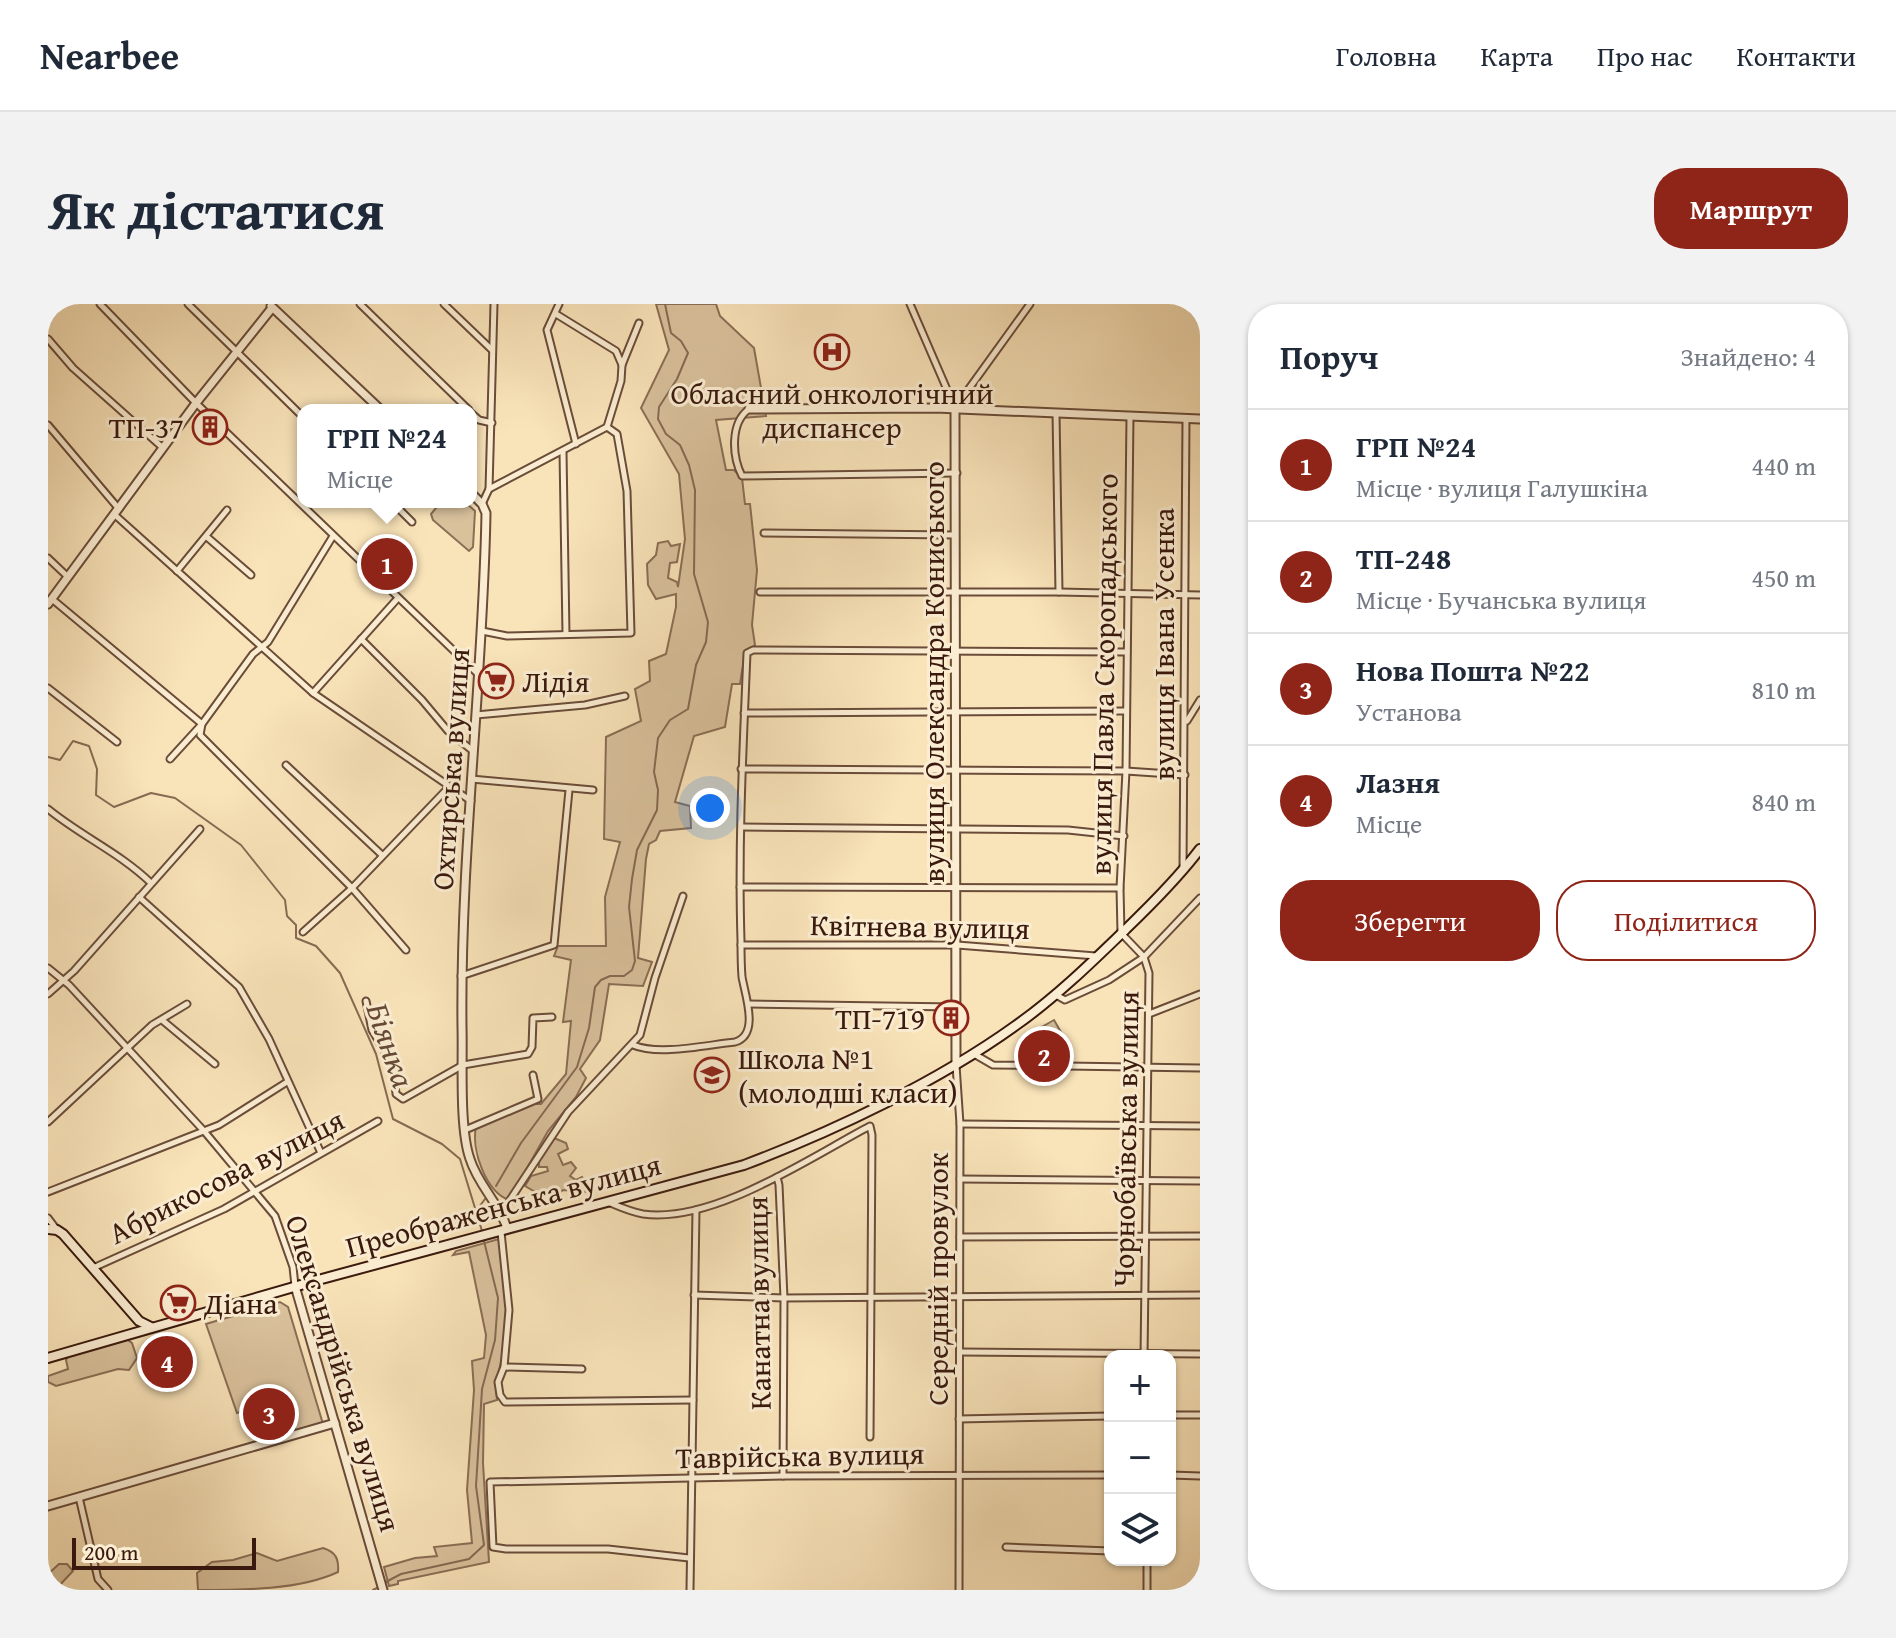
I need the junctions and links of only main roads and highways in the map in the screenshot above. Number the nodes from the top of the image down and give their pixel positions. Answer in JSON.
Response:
{"nodes":[{"id":1,"x":1200,"y":849,"type":"edge"},
{"id":2,"x":52,"y":1229,"type":"edge"},
{"id":3,"x":151,"y":1327,"type":"junction"},
{"id":4,"x":48,"y":1358,"type":"edge"}],
"edges":[{"from":1,"to":3,"type":"main road","name":"Преображенська вулиця"},
{"from":2,"to":3,"type":"main road"},
{"from":3,"to":4,"type":"main road","name":"Преображенська вулиця"}]}
